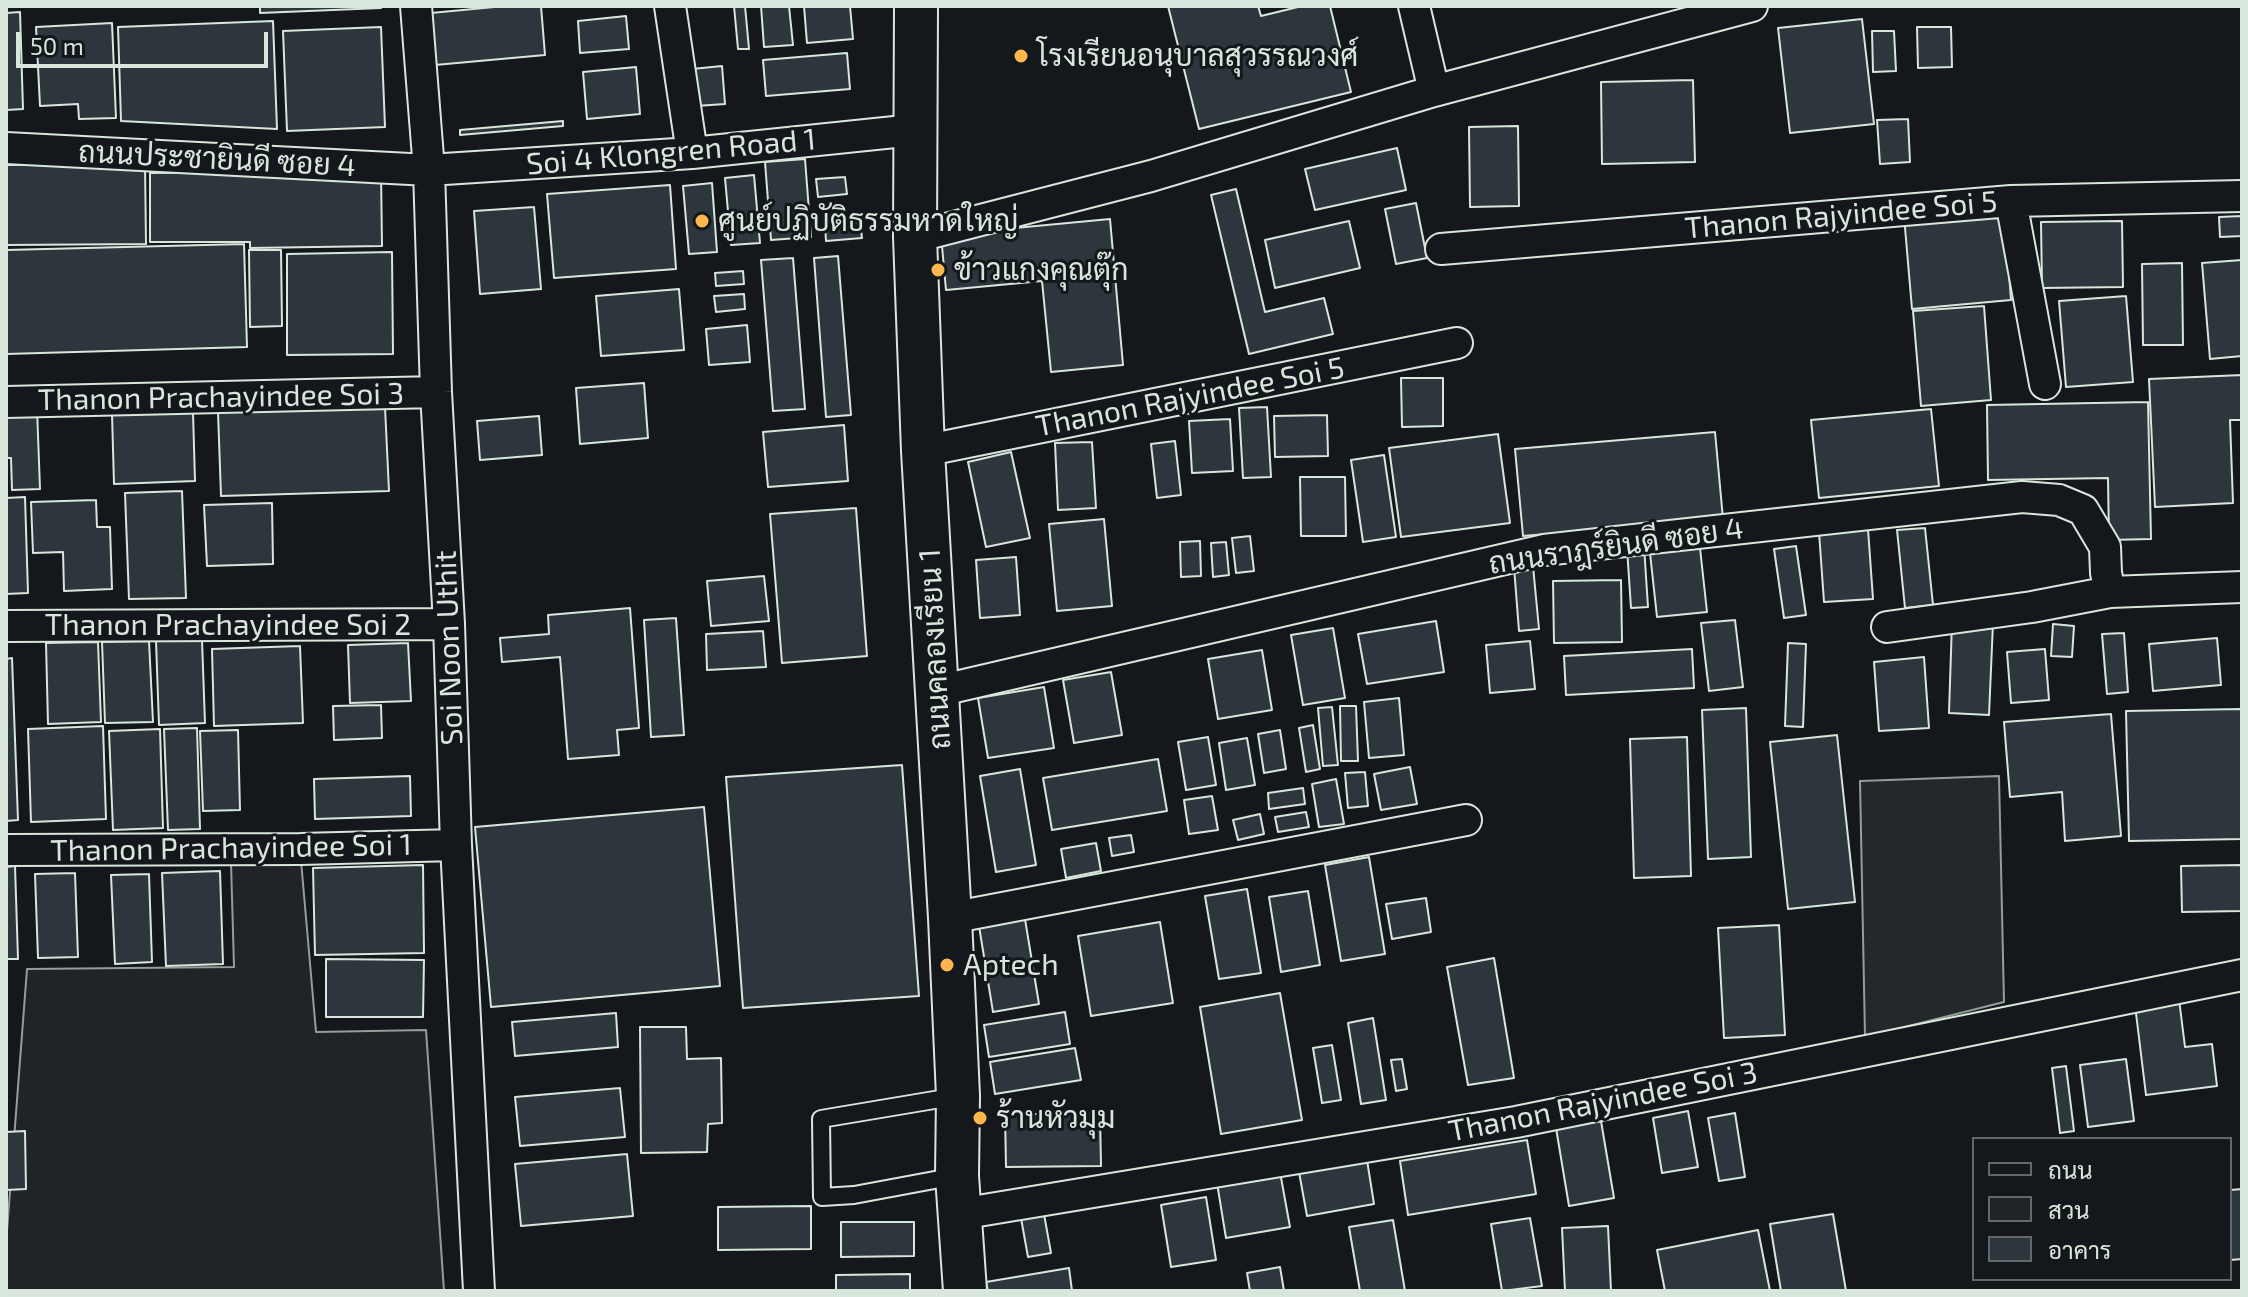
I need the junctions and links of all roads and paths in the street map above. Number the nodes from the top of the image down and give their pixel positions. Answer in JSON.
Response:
{"nodes":[{"id":1,"x":416,"y":6,"type":"edge"},
{"id":2,"x":670,"y":6,"type":"edge"},
{"id":3,"x":916,"y":6,"type":"edge"},
{"id":4,"x":1414,"y":6,"type":"edge"},
{"id":5,"x":1752,"y":6,"type":"edge"},
{"id":6,"x":1434,"y":91,"type":"junction"},
{"id":7,"x":914,"y":130,"type":"junction"},
{"id":8,"x":6,"y":148,"type":"edge"},
{"id":9,"x":692,"y":153,"type":"junction"},
{"id":10,"x":429,"y":170,"type":"junction"},
{"id":11,"x":2242,"y":196,"type":"edge"},
{"id":12,"x":2011,"y":201,"type":"junction"},
{"id":13,"x":915,"y":237,"type":"junction"},
{"id":14,"x":1441,"y":249,"type":"dead end"},
{"id":15,"x":1457,"y":343,"type":"dead end"},
{"id":16,"x":2045,"y":384,"type":"dead end"},
{"id":17,"x":436,"y":392,"type":"junction"},
{"id":18,"x":6,"y":402,"type":"edge"},
{"id":19,"x":923,"y":451,"type":"junction"},
{"id":20,"x":2242,"y":587,"type":"edge"},
{"id":21,"x":2110,"y":592,"type":"junction"},
{"id":22,"x":449,"y":624,"type":"junction"},
{"id":23,"x":6,"y":626,"type":"edge"},
{"id":24,"x":1887,"y":627,"type":"dead end"},
{"id":25,"x":938,"y":691,"type":"junction"},
{"id":26,"x":1466,"y":820,"type":"dead end"},
{"id":27,"x":456,"y":845,"type":"junction"},
{"id":28,"x":6,"y":850,"type":"edge"},
{"id":29,"x":950,"y":918,"type":"junction"},
{"id":30,"x":2242,"y":975,"type":"edge"},
{"id":31,"x":958,"y":1096,"type":"junction"},
{"id":32,"x":959,"y":1195,"type":"junction"},
{"id":33,"x":479,"y":1291,"type":"edge"},
{"id":34,"x":965,"y":1291,"type":"edge"}],
"edges":[{"from":1,"to":10,"type":"street","name":"Soi Noon Uthit"},
{"from":2,"to":9,"type":"street"},
{"from":3,"to":7,"type":"street","name":"ถนนคลองเรียน 1"},
{"from":4,"to":6,"type":"street"},
{"from":5,"to":6,"type":"street"},
{"from":6,"to":13,"type":"street"},
{"from":7,"to":9,"type":"street","name":"Soi 4 Klongren Road 1"},
{"from":7,"to":13,"type":"street","name":"ถนนคลองเรียน 1"},
{"from":8,"to":10,"type":"street","name":"ถนนประชายินดี ซอย 4"},
{"from":9,"to":10,"type":"street","name":"Soi 4 Klongren Road 1"},
{"from":10,"to":17,"type":"street","name":"Soi Noon Uthit"},
{"from":11,"to":12,"type":"street","name":"Thanon Rajyindee Soi 5"},
{"from":12,"to":14,"type":"street","name":"Thanon Rajyindee Soi 5"},
{"from":12,"to":16,"type":"street"},
{"from":13,"to":19,"type":"street","name":"ถนนคลองเรียน 1"},
{"from":15,"to":19,"type":"street","name":"Thanon Rajyindee Soi 5"},
{"from":17,"to":18,"type":"street","name":"Thanon Prachayindee Soi 3"},
{"from":17,"to":22,"type":"street","name":"Soi Noon Uthit"},
{"from":19,"to":25,"type":"street","name":"ถนนคลองเรียน 1"},
{"from":20,"to":21,"type":"street"},
{"from":21,"to":24,"type":"street"},
{"from":21,"to":25,"type":"street","name":"ถนนราฎร์ยินดี ซอย 4"},
{"from":22,"to":23,"type":"street","name":"Thanon Prachayindee Soi 2"},
{"from":22,"to":27,"type":"street","name":"Soi Noon Uthit"},
{"from":25,"to":29,"type":"street","name":"ถนนคลองเรียน 1"},
{"from":26,"to":29,"type":"street"},
{"from":27,"to":28,"type":"street","name":"Thanon Prachayindee Soi 1"},
{"from":27,"to":33,"type":"street","name":"Soi Noon Uthit"},
{"from":29,"to":31,"type":"street","name":"ถนนคลองเรียน 1"},
{"from":30,"to":32,"type":"street","name":"Thanon Rajyindee Soi 3"},
{"from":31,"to":32,"type":"street","name":"ถนนคลองเรียน 1"},
{"from":31,"to":32,"type":"lane"},
{"from":32,"to":34,"type":"street","name":"ถนนคลองเรียน 1"}]}
